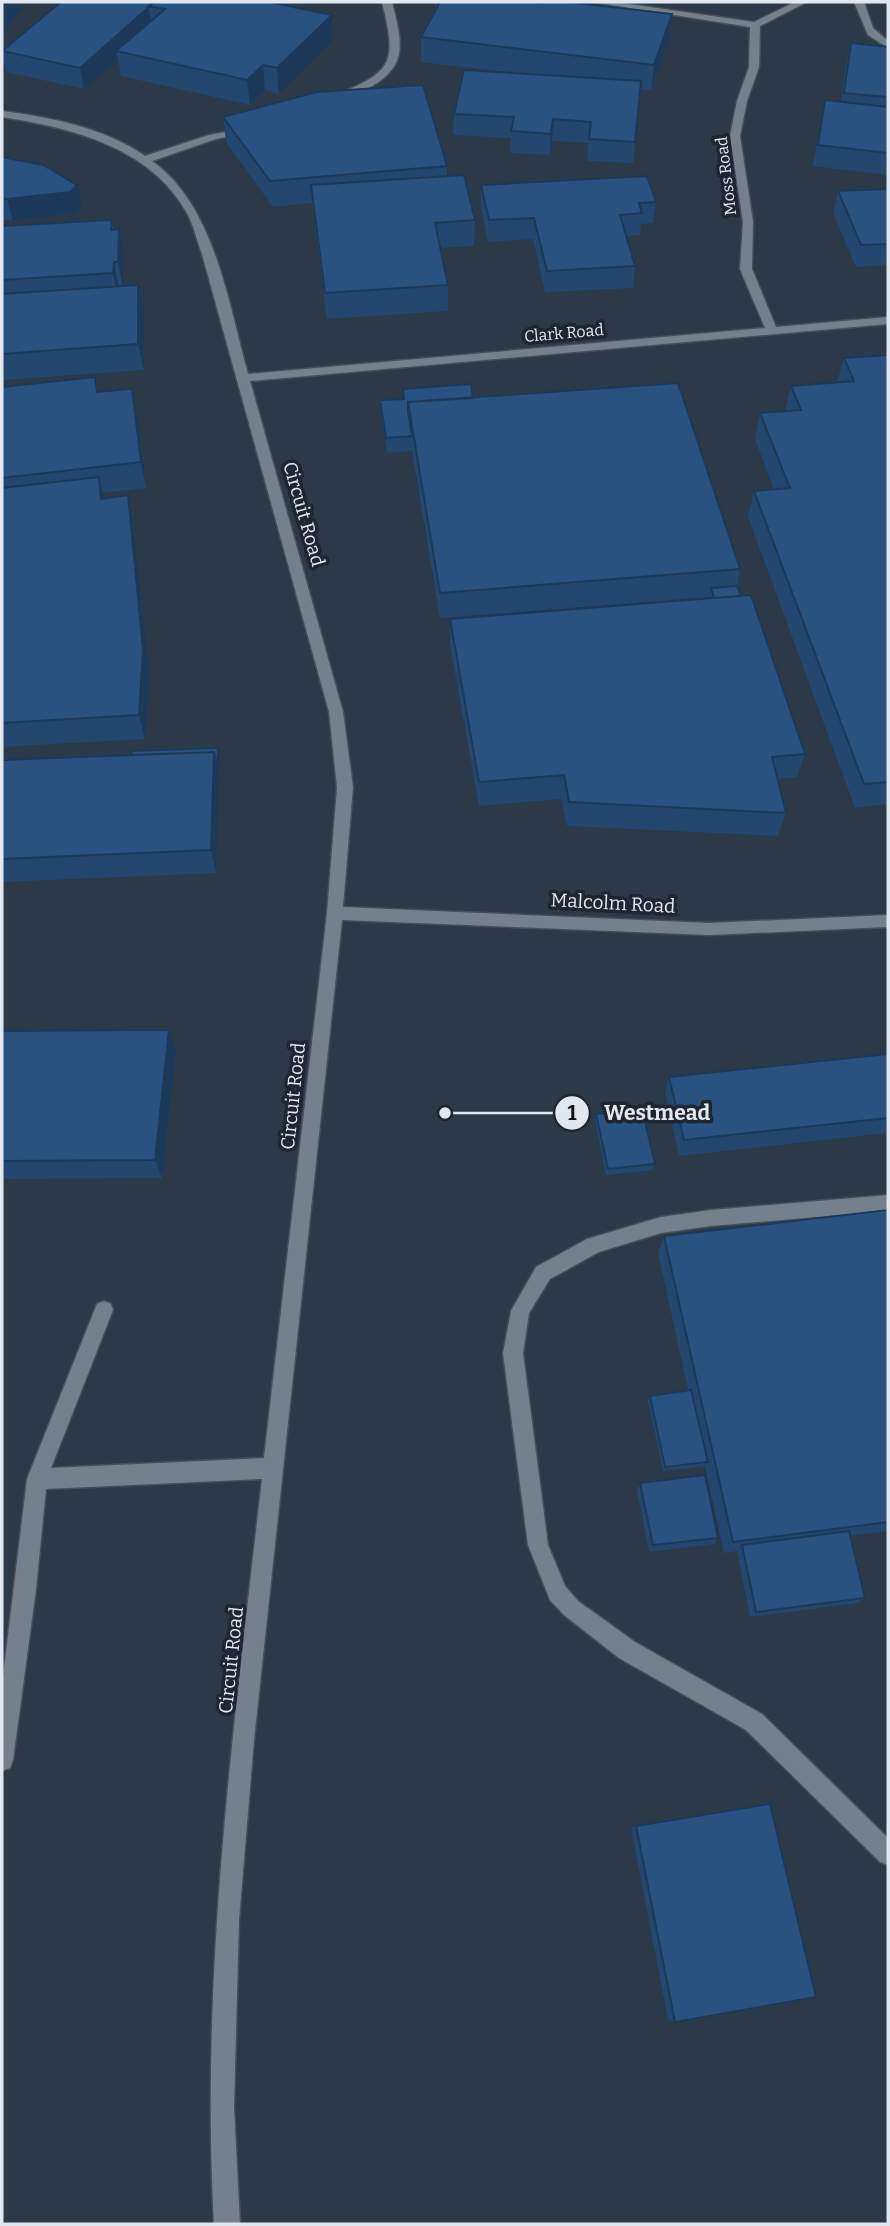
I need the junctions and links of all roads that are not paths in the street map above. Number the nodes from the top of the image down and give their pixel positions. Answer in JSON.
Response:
{"nodes":[{"id":1,"x":387,"y":2,"type":"edge"},
{"id":2,"x":597,"y":2,"type":"edge"},
{"id":3,"x":802,"y":2,"type":"edge"},
{"id":4,"x":859,"y":2,"type":"edge"},
{"id":5,"x":755,"y":25,"type":"junction"},
{"id":6,"x":888,"y":45,"type":"edge"},
{"id":7,"x":331,"y":100,"type":"edge"},
{"id":8,"x":2,"y":114,"type":"edge"},
{"id":9,"x":254,"y":128,"type":"edge"},
{"id":10,"x":145,"y":160,"type":"junction"},
{"id":11,"x":888,"y":321,"type":"edge"},
{"id":12,"x":772,"y":331,"type":"junction"},
{"id":13,"x":243,"y":378,"type":"junction"},
{"id":14,"x":335,"y":913,"type":"junction"},
{"id":15,"x":888,"y":921,"type":"edge"},
{"id":16,"x":888,"y":1203,"type":"edge"},
{"id":17,"x":104,"y":1310,"type":"dead end"},
{"id":18,"x":273,"y":1468,"type":"junction"},
{"id":19,"x":37,"y":1479,"type":"junction"},
{"id":20,"x":2,"y":1760,"type":"edge"},
{"id":21,"x":888,"y":1853,"type":"edge"},
{"id":22,"x":227,"y":2224,"type":"edge"}],
"edges":[{"from":1,"to":7,"type":"lane"},
{"from":2,"to":5,"type":"lane"},
{"from":3,"to":5,"type":"lane"},
{"from":4,"to":6,"type":"lane"},
{"from":5,"to":12,"type":"lane","name":"Moss Road"},
{"from":8,"to":10,"type":"lane","name":"Circuit Road"},
{"from":9,"to":10,"type":"lane"},
{"from":10,"to":13,"type":"lane","name":"Circuit Road"},
{"from":11,"to":12,"type":"lane","name":"Clark Road"},
{"from":12,"to":13,"type":"lane","name":"Clark Road"},
{"from":13,"to":14,"type":"lane","name":"Circuit Road"},
{"from":14,"to":15,"type":"lane","name":"Malcolm Road"},
{"from":14,"to":18,"type":"lane","name":"Circuit Road"},
{"from":16,"to":21,"type":"lane"},
{"from":17,"to":19,"type":"lane"},
{"from":18,"to":19,"type":"lane"},
{"from":18,"to":22,"type":"lane","name":"Circuit Road"},
{"from":19,"to":20,"type":"lane"}]}
